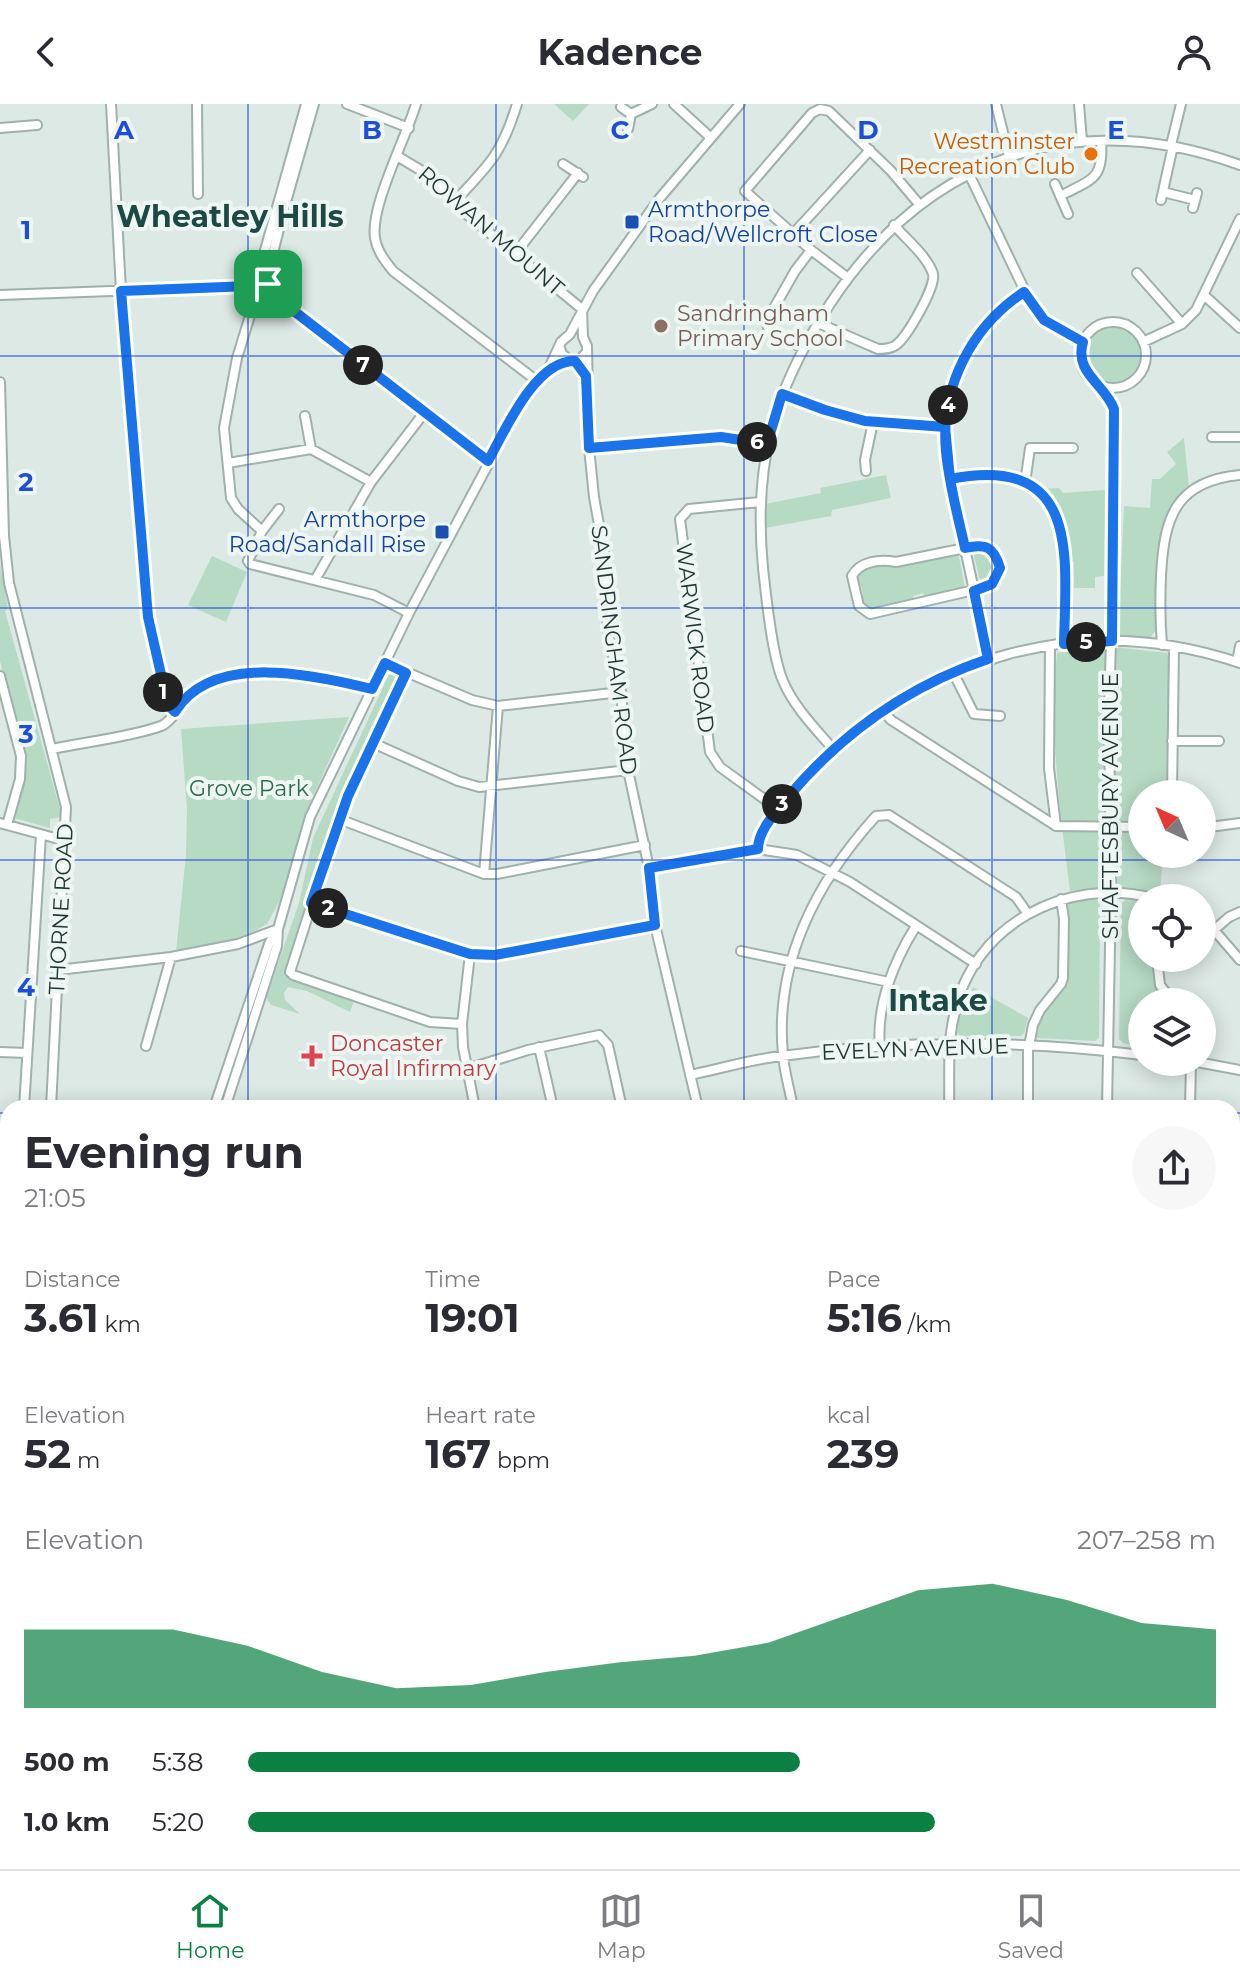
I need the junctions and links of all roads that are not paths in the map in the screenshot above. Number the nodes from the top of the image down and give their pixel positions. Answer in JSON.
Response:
{"nodes":[{"id":1,"x":111,"y":104,"type":"edge"},
{"id":2,"x":197,"y":104,"type":"edge"},
{"id":3,"x":306,"y":104,"type":"edge"},
{"id":4,"x":314,"y":104,"type":"edge"},
{"id":5,"x":347,"y":104,"type":"edge"},
{"id":6,"x":416,"y":104,"type":"edge"},
{"id":7,"x":517,"y":104,"type":"edge"},
{"id":8,"x":652,"y":104,"type":"edge"},
{"id":9,"x":674,"y":104,"type":"edge"},
{"id":10,"x":740,"y":104,"type":"edge"},
{"id":11,"x":996,"y":104,"type":"edge"},
{"id":12,"x":1079,"y":104,"type":"edge"},
{"id":13,"x":1181,"y":104,"type":"edge"},
{"id":14,"x":621,"y":107,"type":"dead end"},
{"id":15,"x":631,"y":114,"type":"junction"},
{"id":16,"x":37,"y":125,"type":"dead end"},
{"id":17,"x":0,"y":128,"type":"edge"},
{"id":18,"x":409,"y":128,"type":"junction"},
{"id":19,"x":628,"y":129,"type":"dead end"},
{"id":20,"x":710,"y":137,"type":"junction"},
{"id":21,"x":1082,"y":141,"type":"junction"},
{"id":22,"x":1101,"y":141,"type":"junction"},
{"id":23,"x":1172,"y":145,"type":"junction"},
{"id":24,"x":870,"y":150,"type":"junction"},
{"id":25,"x":397,"y":156,"type":"junction"},
{"id":26,"x":1009,"y":157,"type":"junction"},
{"id":27,"x":563,"y":164,"type":"dead end"},
{"id":28,"x":1240,"y":165,"type":"edge"},
{"id":29,"x":969,"y":174,"type":"junction"},
{"id":30,"x":287,"y":182,"type":"junction"},
{"id":31,"x":1055,"y":184,"type":"dead end"},
{"id":32,"x":198,"y":194,"type":"dead end"},
{"id":33,"x":1060,"y":196,"type":"junction"},
{"id":34,"x":456,"y":200,"type":"junction"},
{"id":35,"x":1195,"y":200,"type":"dead end"},
{"id":36,"x":919,"y":204,"type":"junction"},
{"id":37,"x":1068,"y":214,"type":"dead end"},
{"id":38,"x":1240,"y":219,"type":"edge"},
{"id":39,"x":894,"y":225,"type":"junction"},
{"id":40,"x":793,"y":234,"type":"junction"},
{"id":41,"x":811,"y":250,"type":"junction"},
{"id":42,"x":515,"y":254,"type":"junction"},
{"id":43,"x":1137,"y":273,"type":"dead end"},
{"id":44,"x":848,"y":278,"type":"junction"},
{"id":45,"x":254,"y":283,"type":"junction"},
{"id":46,"x":268,"y":288,"type":"junction"},
{"id":47,"x":121,"y":291,"type":"junction"},
{"id":48,"x":1024,"y":292,"type":"junction"},
{"id":49,"x":0,"y":295,"type":"edge"},
{"id":50,"x":256,"y":296,"type":"junction"},
{"id":51,"x":1205,"y":296,"type":"junction"},
{"id":52,"x":582,"y":309,"type":"junction"},
{"id":53,"x":818,"y":323,"type":"junction"},
{"id":54,"x":1182,"y":324,"type":"junction"},
{"id":55,"x":1240,"y":328,"type":"edge"},
{"id":56,"x":570,"y":334,"type":"junction"},
{"id":57,"x":583,"y":337,"type":"junction"},
{"id":58,"x":1083,"y":342,"type":"junction"},
{"id":59,"x":1143,"y":342,"type":"junction"},
{"id":60,"x":560,"y":348,"type":"junction"},
{"id":61,"x":802,"y":348,"type":"junction"},
{"id":62,"x":586,"y":352,"type":"junction"},
{"id":63,"x":572,"y":360,"type":"junction"},
{"id":64,"x":549,"y":368,"type":"junction"},
{"id":65,"x":586,"y":376,"type":"junction"},
{"id":66,"x":537,"y":381,"type":"junction"},
{"id":67,"x":0,"y":382,"type":"edge"},
{"id":68,"x":1094,"y":382,"type":"junction"},
{"id":69,"x":1132,"y":383,"type":"junction"},
{"id":70,"x":782,"y":394,"type":"junction"},
{"id":71,"x":1114,"y":409,"type":"junction"},
{"id":72,"x":424,"y":413,"type":"junction"},
{"id":73,"x":305,"y":416,"type":"dead end"},
{"id":74,"x":873,"y":422,"type":"junction"},
{"id":75,"x":945,"y":427,"type":"junction"},
{"id":76,"x":1212,"y":437,"type":"dead end"},
{"id":77,"x":1240,"y":437,"type":"edge"},
{"id":78,"x":767,"y":444,"type":"junction"},
{"id":79,"x":589,"y":448,"type":"junction"},
{"id":80,"x":1073,"y":448,"type":"dead end"},
{"id":81,"x":311,"y":449,"type":"junction"},
{"id":82,"x":488,"y":461,"type":"junction"},
{"id":83,"x":228,"y":463,"type":"junction"},
{"id":84,"x":866,"y":471,"type":"dead end"},
{"id":85,"x":1240,"y":475,"type":"edge"},
{"id":86,"x":950,"y":479,"type":"junction"},
{"id":87,"x":371,"y":482,"type":"junction"},
{"id":88,"x":1025,"y":483,"type":"junction"},
{"id":89,"x":760,"y":502,"type":"junction"},
{"id":90,"x":279,"y":509,"type":"dead end"},
{"id":91,"x":262,"y":531,"type":"junction"},
{"id":92,"x":965,"y":548,"type":"junction"},
{"id":93,"x":315,"y":580,"type":"junction"},
{"id":94,"x":974,"y":591,"type":"junction"},
{"id":95,"x":409,"y":613,"type":"junction"},
{"id":96,"x":1112,"y":641,"type":"junction"},
{"id":97,"x":1064,"y":644,"type":"junction"},
{"id":98,"x":1162,"y":645,"type":"junction"},
{"id":99,"x":1050,"y":646,"type":"junction"},
{"id":100,"x":1240,"y":646,"type":"edge"},
{"id":101,"x":1174,"y":647,"type":"junction"},
{"id":102,"x":988,"y":659,"type":"junction"},
{"id":103,"x":385,"y":663,"type":"junction"},
{"id":104,"x":1238,"y":663,"type":"edge"},
{"id":105,"x":953,"y":672,"type":"junction"},
{"id":106,"x":406,"y":673,"type":"junction"},
{"id":107,"x":0,"y":676,"type":"edge"},
{"id":108,"x":372,"y":689,"type":"junction"},
{"id":109,"x":621,"y":692,"type":"junction"},
{"id":110,"x":498,"y":706,"type":"junction"},
{"id":111,"x":882,"y":710,"type":"junction"},
{"id":112,"x":175,"y":712,"type":"junction"},
{"id":113,"x":1000,"y":716,"type":"dead end"},
{"id":114,"x":1172,"y":741,"type":"junction"},
{"id":115,"x":1219,"y":741,"type":"dead end"},
{"id":116,"x":373,"y":743,"type":"junction"},
{"id":117,"x":52,"y":749,"type":"junction"},
{"id":118,"x":833,"y":749,"type":"junction"},
{"id":119,"x":628,"y":770,"type":"junction"},
{"id":120,"x":1172,"y":780,"type":"edge"},
{"id":121,"x":491,"y":787,"type":"junction"},
{"id":122,"x":778,"y":809,"type":"junction"},
{"id":123,"x":339,"y":819,"type":"junction"},
{"id":124,"x":1240,"y":823,"type":"edge"},
{"id":125,"x":4,"y":824,"type":"edge"},
{"id":126,"x":1056,"y":826,"type":"junction"},
{"id":127,"x":1216,"y":826,"type":"edge"},
{"id":128,"x":1128,"y":827,"type":"edge"},
{"id":129,"x":1111,"y":828,"type":"junction"},
{"id":130,"x":41,"y":835,"type":"junction"},
{"id":131,"x":66,"y":841,"type":"junction"},
{"id":132,"x":645,"y":845,"type":"junction"},
{"id":133,"x":758,"y":849,"type":"junction"},
{"id":134,"x":649,"y":868,"type":"junction"},
{"id":135,"x":831,"y":870,"type":"junction"},
{"id":136,"x":484,"y":874,"type":"junction"},
{"id":137,"x":1111,"y":891,"type":"junction"},
{"id":138,"x":1128,"y":894,"type":"edge"},
{"id":139,"x":1061,"y":899,"type":"junction"},
{"id":140,"x":311,"y":903,"type":"junction"},
{"id":141,"x":1240,"y":912,"type":"edge"},
{"id":142,"x":1028,"y":914,"type":"junction"},
{"id":143,"x":655,"y":925,"type":"junction"},
{"id":144,"x":916,"y":926,"type":"junction"},
{"id":145,"x":1216,"y":928,"type":"edge"},
{"id":146,"x":278,"y":929,"type":"junction"},
{"id":147,"x":1216,"y":932,"type":"edge"},
{"id":148,"x":741,"y":951,"type":"dead end"},
{"id":149,"x":470,"y":954,"type":"junction"},
{"id":150,"x":171,"y":957,"type":"junction"},
{"id":151,"x":791,"y":960,"type":"junction"},
{"id":152,"x":1240,"y":960,"type":"edge"},
{"id":153,"x":976,"y":964,"type":"junction"},
{"id":154,"x":58,"y":970,"type":"junction"},
{"id":155,"x":889,"y":982,"type":"junction"},
{"id":156,"x":462,"y":1024,"type":"junction"},
{"id":157,"x":608,"y":1027,"type":"dead end"},
{"id":158,"x":602,"y":1037,"type":"junction"},
{"id":159,"x":950,"y":1045,"type":"junction"},
{"id":160,"x":146,"y":1046,"type":"dead end"},
{"id":161,"x":1029,"y":1046,"type":"junction"},
{"id":162,"x":539,"y":1047,"type":"junction"},
{"id":163,"x":880,"y":1047,"type":"junction"},
{"id":164,"x":1109,"y":1051,"type":"junction"},
{"id":165,"x":0,"y":1052,"type":"edge"},
{"id":166,"x":27,"y":1053,"type":"junction"},
{"id":167,"x":1128,"y":1053,"type":"edge"},
{"id":168,"x":783,"y":1056,"type":"junction"},
{"id":169,"x":1216,"y":1066,"type":"edge"},
{"id":170,"x":467,"y":1069,"type":"junction"},
{"id":171,"x":1240,"y":1070,"type":"edge"},
{"id":172,"x":690,"y":1075,"type":"junction"},
{"id":173,"x":1193,"y":1076,"type":"edge"},
{"id":174,"x":24,"y":1100,"type":"edge"},
{"id":175,"x":51,"y":1100,"type":"edge"},
{"id":176,"x":217,"y":1100,"type":"edge"},
{"id":177,"x":228,"y":1100,"type":"edge"},
{"id":178,"x":473,"y":1100,"type":"edge"},
{"id":179,"x":551,"y":1100,"type":"edge"},
{"id":180,"x":620,"y":1100,"type":"edge"},
{"id":181,"x":696,"y":1100,"type":"edge"},
{"id":182,"x":791,"y":1100,"type":"edge"},
{"id":183,"x":949,"y":1100,"type":"edge"},
{"id":184,"x":1028,"y":1100,"type":"edge"},
{"id":185,"x":1107,"y":1100,"type":"edge"},
{"id":186,"x":1191,"y":1100,"type":"edge"}],
"edges":[{"from":1,"to":47,"type":"street"},
{"from":2,"to":32,"type":"street"},
{"from":3,"to":30,"type":"street"},
{"from":4,"to":30,"type":"street"},
{"from":5,"to":18,"type":"street"},
{"from":6,"to":18,"type":"street"},
{"from":7,"to":34,"type":"street"},
{"from":8,"to":15,"type":"street"},
{"from":9,"to":20,"type":"street"},
{"from":10,"to":20,"type":"street"},
{"from":11,"to":26,"type":"street"},
{"from":12,"to":21,"type":"street"},
{"from":13,"to":23,"type":"street"},
{"from":14,"to":15,"type":"street"},
{"from":15,"to":19,"type":"street"},
{"from":16,"to":17,"type":"street"},
{"from":18,"to":25,"type":"street"},
{"from":20,"to":52,"type":"street"},
{"from":21,"to":22,"type":"street"},
{"from":21,"to":26,"type":"street"},
{"from":22,"to":23,"type":"street"},
{"from":22,"to":33,"type":"street"},
{"from":23,"to":28,"type":"street"},
{"from":23,"to":35,"type":"street"},
{"from":24,"to":36,"type":"street"},
{"from":24,"to":40,"type":"street"},
{"from":24,"to":40,"type":"street"},
{"from":25,"to":34,"type":"street","name":"ROWAN MOUNT"},
{"from":25,"to":66,"type":"street"},
{"from":26,"to":29,"type":"street"},
{"from":27,"to":42,"type":"street"},
{"from":29,"to":36,"type":"street"},
{"from":29,"to":48,"type":"street"},
{"from":30,"to":45,"type":"street"},
{"from":30,"to":46,"type":"street"},
{"from":31,"to":33,"type":"street"},
{"from":33,"to":37,"type":"street"},
{"from":34,"to":42,"type":"street","name":"ROWAN MOUNT"},
{"from":36,"to":39,"type":"street"},
{"from":38,"to":51,"type":"street"},
{"from":39,"to":44,"type":"street"},
{"from":39,"to":53,"type":"street"},
{"from":40,"to":41,"type":"street"},
{"from":41,"to":44,"type":"street"},
{"from":41,"to":61,"type":"street"},
{"from":42,"to":52,"type":"street","name":"ROWAN MOUNT"},
{"from":43,"to":54,"type":"street"},
{"from":44,"to":53,"type":"street"},
{"from":45,"to":46,"type":"street"},
{"from":45,"to":47,"type":"street"},
{"from":45,"to":50,"type":"street"},
{"from":46,"to":50,"type":"street"},
{"from":46,"to":72,"type":"street"},
{"from":47,"to":49,"type":"street"},
{"from":47,"to":112,"type":"street"},
{"from":48,"to":58,"type":"street"},
{"from":48,"to":75,"type":"street"},
{"from":50,"to":83,"type":"street"},
{"from":51,"to":54,"type":"street"},
{"from":51,"to":55,"type":"street"},
{"from":52,"to":56,"type":"street"},
{"from":52,"to":57,"type":"street"},
{"from":53,"to":61,"type":"street"},
{"from":54,"to":59,"type":"street"},
{"from":56,"to":57,"type":"street"},
{"from":56,"to":60,"type":"street"},
{"from":57,"to":62,"type":"street"},
{"from":58,"to":59,"type":"street"},
{"from":58,"to":68,"type":"street"},
{"from":59,"to":69,"type":"street"},
{"from":60,"to":63,"type":"street"},
{"from":60,"to":64,"type":"street"},
{"from":61,"to":70,"type":"street"},
{"from":62,"to":63,"type":"street"},
{"from":62,"to":65,"type":"street","name":"SANDRINGHAM ROAD"},
{"from":63,"to":64,"type":"street"},
{"from":63,"to":65,"type":"street"},
{"from":64,"to":66,"type":"street"},
{"from":65,"to":79,"type":"street","name":"SANDRINGHAM ROAD"},
{"from":66,"to":82,"type":"street"},
{"from":67,"to":117,"type":"street","name":"THORNE ROAD"},
{"from":68,"to":69,"type":"street"},
{"from":68,"to":71,"type":"street"},
{"from":69,"to":71,"type":"street"},
{"from":70,"to":74,"type":"street"},
{"from":70,"to":78,"type":"street"},
{"from":71,"to":96,"type":"street","name":"SHAFTESBURY AVENUE"},
{"from":72,"to":82,"type":"street"},
{"from":72,"to":87,"type":"street"},
{"from":73,"to":81,"type":"street"},
{"from":74,"to":75,"type":"street"},
{"from":74,"to":84,"type":"street"},
{"from":75,"to":86,"type":"street"},
{"from":76,"to":77,"type":"street"},
{"from":78,"to":79,"type":"street"},
{"from":78,"to":89,"type":"street"},
{"from":79,"to":109,"type":"street","name":"SANDRINGHAM ROAD"},
{"from":80,"to":88,"type":"street"},
{"from":81,"to":83,"type":"street"},
{"from":81,"to":87,"type":"street"},
{"from":82,"to":95,"type":"street"},
{"from":83,"to":91,"type":"street"},
{"from":85,"to":98,"type":"street"},
{"from":86,"to":88,"type":"street"},
{"from":86,"to":92,"type":"street"},
{"from":87,"to":93,"type":"street"},
{"from":88,"to":97,"type":"street"},
{"from":89,"to":118,"type":"street"},
{"from":89,"to":122,"type":"street","name":"WARWICK ROAD"},
{"from":90,"to":91,"type":"street"},
{"from":91,"to":93,"type":"street"},
{"from":92,"to":94,"type":"street"},
{"from":92,"to":94,"type":"street"},
{"from":92,"to":94,"type":"street"},
{"from":93,"to":95,"type":"street"},
{"from":94,"to":102,"type":"street"},
{"from":95,"to":103,"type":"street"},
{"from":96,"to":97,"type":"street"},
{"from":96,"to":98,"type":"street"},
{"from":96,"to":129,"type":"street","name":"SHAFTESBURY AVENUE"},
{"from":97,"to":99,"type":"street"},
{"from":98,"to":101,"type":"street"},
{"from":99,"to":102,"type":"street"},
{"from":99,"to":126,"type":"street"},
{"from":100,"to":104,"type":"street"},
{"from":101,"to":104,"type":"street"},
{"from":101,"to":114,"type":"street"},
{"from":102,"to":105,"type":"street"},
{"from":103,"to":106,"type":"street"},
{"from":103,"to":108,"type":"street"},
{"from":105,"to":111,"type":"street"},
{"from":105,"to":113,"type":"street"},
{"from":106,"to":110,"type":"street"},
{"from":106,"to":116,"type":"street"},
{"from":107,"to":125,"type":"street"},
{"from":108,"to":112,"type":"street"},
{"from":108,"to":146,"type":"street"},
{"from":109,"to":110,"type":"street"},
{"from":109,"to":119,"type":"street","name":"SANDRINGHAM ROAD"},
{"from":110,"to":121,"type":"street"},
{"from":111,"to":118,"type":"street"},
{"from":111,"to":126,"type":"street"},
{"from":112,"to":117,"type":"street"},
{"from":114,"to":115,"type":"street"},
{"from":114,"to":120,"type":"street"},
{"from":116,"to":121,"type":"street"},
{"from":116,"to":123,"type":"street"},
{"from":117,"to":131,"type":"street","name":"THORNE ROAD"},
{"from":118,"to":122,"type":"street"},
{"from":119,"to":121,"type":"street"},
{"from":119,"to":132,"type":"street","name":"SANDRINGHAM ROAD"},
{"from":121,"to":136,"type":"street"},
{"from":122,"to":133,"type":"street"},
{"from":123,"to":136,"type":"street"},
{"from":123,"to":140,"type":"street"},
{"from":124,"to":127,"type":"street"},
{"from":125,"to":130,"type":"street"},
{"from":126,"to":129,"type":"street"},
{"from":128,"to":129,"type":"street"},
{"from":129,"to":137,"type":"street","name":"SHAFTESBURY AVENUE"},
{"from":130,"to":131,"type":"street"},
{"from":130,"to":166,"type":"street","name":"THORNE ROAD"},
{"from":131,"to":154,"type":"street","name":"THORNE ROAD"},
{"from":132,"to":134,"type":"street","name":"SANDRINGHAM ROAD"},
{"from":132,"to":136,"type":"street"},
{"from":133,"to":134,"type":"street"},
{"from":133,"to":135,"type":"street"},
{"from":134,"to":143,"type":"street","name":"SANDRINGHAM ROAD"},
{"from":135,"to":142,"type":"street"},
{"from":135,"to":144,"type":"street"},
{"from":135,"to":151,"type":"street"},
{"from":137,"to":138,"type":"street"},
{"from":137,"to":139,"type":"street"},
{"from":137,"to":164,"type":"street","name":"SHAFTESBURY AVENUE"},
{"from":139,"to":142,"type":"street"},
{"from":139,"to":161,"type":"street"},
{"from":140,"to":149,"type":"street"},
{"from":140,"to":156,"type":"street"},
{"from":141,"to":145,"type":"street"},
{"from":142,"to":153,"type":"street"},
{"from":143,"to":149,"type":"street"},
{"from":143,"to":172,"type":"street","name":"SANDRINGHAM ROAD"},
{"from":144,"to":153,"type":"street"},
{"from":144,"to":155,"type":"street"},
{"from":146,"to":150,"type":"street"},
{"from":146,"to":176,"type":"street"},
{"from":146,"to":177,"type":"street"},
{"from":147,"to":152,"type":"street"},
{"from":148,"to":151,"type":"street"},
{"from":149,"to":156,"type":"street"},
{"from":150,"to":154,"type":"street"},
{"from":150,"to":160,"type":"street"},
{"from":151,"to":155,"type":"street"},
{"from":151,"to":168,"type":"street"},
{"from":153,"to":159,"type":"street"},
{"from":154,"to":175,"type":"street","name":"THORNE ROAD"},
{"from":155,"to":163,"type":"street"},
{"from":156,"to":170,"type":"street"},
{"from":157,"to":158,"type":"street"},
{"from":158,"to":162,"type":"street"},
{"from":158,"to":180,"type":"street"},
{"from":159,"to":161,"type":"street","name":"EVELYN AVENUE"},
{"from":159,"to":163,"type":"street","name":"EVELYN AVENUE"},
{"from":159,"to":183,"type":"street"},
{"from":161,"to":164,"type":"street","name":"EVELYN AVENUE"},
{"from":161,"to":184,"type":"street"},
{"from":162,"to":170,"type":"street"},
{"from":162,"to":179,"type":"street"},
{"from":163,"to":168,"type":"street","name":"EVELYN AVENUE"},
{"from":164,"to":167,"type":"street","name":"EVELYN AVENUE"},
{"from":164,"to":185,"type":"street","name":"SHAFTESBURY AVENUE"},
{"from":165,"to":166,"type":"street"},
{"from":166,"to":174,"type":"street","name":"THORNE ROAD"},
{"from":168,"to":172,"type":"street","name":"EVELYN AVENUE"},
{"from":168,"to":182,"type":"street"},
{"from":169,"to":171,"type":"street"},
{"from":170,"to":178,"type":"street"},
{"from":172,"to":181,"type":"street","name":"SANDRINGHAM ROAD"},
{"from":173,"to":186,"type":"street"}]}
